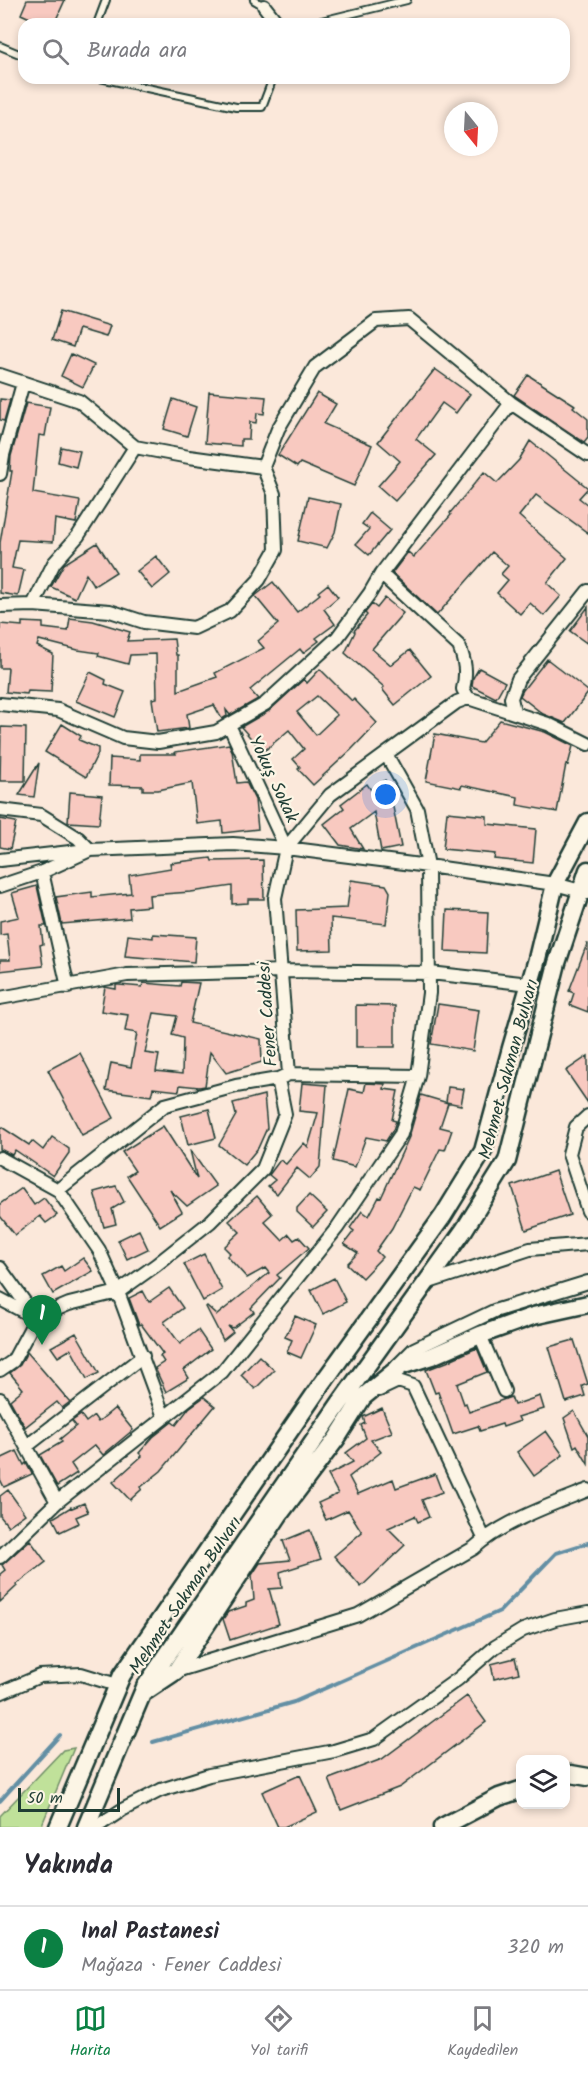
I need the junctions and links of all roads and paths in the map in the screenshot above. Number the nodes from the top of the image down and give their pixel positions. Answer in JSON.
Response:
{"nodes":[{"id":1,"x":106,"y":0,"type":"edge"},
{"id":2,"x":407,"y":0,"type":"edge"},
{"id":3,"x":260,"y":2,"type":"edge"},
{"id":4,"x":99,"y":18,"type":"edge"},
{"id":5,"x":273,"y":18,"type":"edge"},
{"id":6,"x":334,"y":18,"type":"edge"},
{"id":7,"x":0,"y":46,"type":"edge"},
{"id":8,"x":18,"y":54,"type":"edge"},
{"id":9,"x":128,"y":84,"type":"edge"},
{"id":10,"x":271,"y":84,"type":"edge"},
{"id":11,"x":0,"y":375,"type":"edge"},
{"id":12,"x":23,"y":382,"type":"junction"},
{"id":13,"x":511,"y":404,"type":"junction"},
{"id":14,"x":135,"y":447,"type":"junction"},
{"id":15,"x":588,"y":455,"type":"edge"},
{"id":16,"x":263,"y":467,"type":"junction"},
{"id":17,"x":0,"y":474,"type":"edge"},
{"id":18,"x":381,"y":574,"type":"junction"},
{"id":19,"x":588,"y":591,"type":"edge"},
{"id":20,"x":33,"y":605,"type":"junction"},
{"id":21,"x":0,"y":606,"type":"edge"},
{"id":22,"x":468,"y":698,"type":"junction"},
{"id":23,"x":0,"y":704,"type":"edge"},
{"id":24,"x":514,"y":711,"type":"junction"},
{"id":25,"x":229,"y":725,"type":"junction"},
{"id":26,"x":588,"y":744,"type":"edge"},
{"id":27,"x":386,"y":754,"type":"junction"},
{"id":28,"x":0,"y":810,"type":"edge"},
{"id":29,"x":588,"y":822,"type":"edge"},
{"id":30,"x":286,"y":848,"type":"junction"},
{"id":31,"x":90,"y":850,"type":"junction"},
{"id":32,"x":0,"y":860,"type":"edge"},
{"id":33,"x":428,"y":866,"type":"junction"},
{"id":34,"x":588,"y":870,"type":"edge"},
{"id":35,"x":42,"y":872,"type":"junction"},
{"id":36,"x":555,"y":884,"type":"junction"},
{"id":37,"x":0,"y":886,"type":"edge"},
{"id":38,"x":584,"y":892,"type":"edge"},
{"id":39,"x":283,"y":971,"type":"junction"},
{"id":40,"x":430,"y":973,"type":"junction"},
{"id":41,"x":530,"y":984,"type":"junction"},
{"id":42,"x":68,"y":987,"type":"junction"},
{"id":43,"x":0,"y":998,"type":"edge"},
{"id":44,"x":418,"y":1076,"type":"junction"},
{"id":45,"x":284,"y":1077,"type":"junction"},
{"id":46,"x":588,"y":1116,"type":"edge"},
{"id":47,"x":0,"y":1158,"type":"edge"},
{"id":48,"x":58,"y":1190,"type":"junction"},
{"id":49,"x":588,"y":1211,"type":"edge"},
{"id":50,"x":588,"y":1244,"type":"edge"},
{"id":51,"x":0,"y":1268,"type":"edge"},
{"id":52,"x":588,"y":1282,"type":"edge"},
{"id":53,"x":426,"y":1283,"type":"junction"},
{"id":54,"x":118,"y":1292,"type":"junction"},
{"id":55,"x":0,"y":1299,"type":"edge"},
{"id":56,"x":588,"y":1304,"type":"edge"},
{"id":57,"x":36,"y":1318,"type":"junction"},
{"id":58,"x":480,"y":1335,"type":"junction"},
{"id":59,"x":143,"y":1356,"type":"junction"},
{"id":60,"x":0,"y":1370,"type":"edge"},
{"id":61,"x":504,"y":1391,"type":"dead end"},
{"id":62,"x":363,"y":1398,"type":"junction"},
{"id":63,"x":0,"y":1399,"type":"edge"},
{"id":64,"x":164,"y":1417,"type":"junction"},
{"id":65,"x":27,"y":1446,"type":"junction"},
{"id":66,"x":588,"y":1490,"type":"edge"},
{"id":67,"x":57,"y":1502,"type":"junction"},
{"id":68,"x":484,"y":1538,"type":"junction"},
{"id":69,"x":0,"y":1557,"type":"edge"},
{"id":70,"x":588,"y":1613,"type":"edge"},
{"id":71,"x":176,"y":1671,"type":"junction"},
{"id":72,"x":0,"y":1682,"type":"edge"},
{"id":73,"x":20,"y":1685,"type":"junction"},
{"id":74,"x":117,"y":1685,"type":"junction"},
{"id":75,"x":0,"y":1693,"type":"edge"},
{"id":76,"x":141,"y":1695,"type":"junction"},
{"id":77,"x":570,"y":1774,"type":"edge"},
{"id":78,"x":588,"y":1777,"type":"edge"},
{"id":79,"x":516,"y":1791,"type":"edge"},
{"id":80,"x":462,"y":1820,"type":"edge"},
{"id":81,"x":58,"y":1827,"type":"edge"},
{"id":82,"x":86,"y":1827,"type":"edge"},
{"id":83,"x":96,"y":1827,"type":"edge"},
{"id":84,"x":442,"y":1827,"type":"edge"}],
"edges":[{"from":1,"to":4,"type":"lane"},
{"from":2,"to":6,"type":"lane"},
{"from":3,"to":5,"type":"street"},
{"from":7,"to":8,"type":"lane"},
{"from":9,"to":10,"type":"lane"},
{"from":11,"to":12,"type":"street"},
{"from":12,"to":14,"type":"street"},
{"from":12,"to":17,"type":"street"},
{"from":13,"to":15,"type":"street"},
{"from":13,"to":16,"type":"street"},
{"from":13,"to":18,"type":"street"},
{"from":14,"to":16,"type":"street"},
{"from":14,"to":20,"type":"street"},
{"from":16,"to":20,"type":"street"},
{"from":18,"to":22,"type":"street"},
{"from":18,"to":25,"type":"street"},
{"from":19,"to":24,"type":"street"},
{"from":20,"to":21,"type":"street"},
{"from":22,"to":24,"type":"street"},
{"from":22,"to":27,"type":"street"},
{"from":23,"to":25,"type":"street"},
{"from":24,"to":26,"type":"street"},
{"from":25,"to":30,"type":"street","name":"Yokuş Sokak"},
{"from":27,"to":30,"type":"street"},
{"from":27,"to":33,"type":"street"},
{"from":28,"to":31,"type":"street"},
{"from":29,"to":36,"type":"main road","name":"Mehmet Sakman Bulvarı"},
{"from":30,"to":31,"type":"street"},
{"from":30,"to":33,"type":"street"},
{"from":30,"to":39,"type":"street","name":"Fener Caddesi"},
{"from":31,"to":32,"type":"street"},
{"from":31,"to":35,"type":"street"},
{"from":33,"to":36,"type":"street"},
{"from":33,"to":40,"type":"street"},
{"from":34,"to":38,"type":"main road","name":"Mehmet Sakman Bulvarı"},
{"from":35,"to":37,"type":"street"},
{"from":35,"to":42,"type":"street"},
{"from":36,"to":38,"type":"street"},
{"from":36,"to":41,"type":"main road","name":"Mehmet Sakman Bulvarı"},
{"from":38,"to":53,"type":"main road","name":"Mehmet Sakman Bulvarı"},
{"from":39,"to":40,"type":"street"},
{"from":39,"to":42,"type":"street"},
{"from":39,"to":45,"type":"street","name":"Fener Caddesi"},
{"from":40,"to":41,"type":"street"},
{"from":40,"to":44,"type":"street"},
{"from":41,"to":74,"type":"main road","name":"Mehmet Sakman Bulvarı"},
{"from":42,"to":43,"type":"street"},
{"from":44,"to":45,"type":"street"},
{"from":44,"to":64,"type":"street"},
{"from":45,"to":48,"type":"street"},
{"from":45,"to":54,"type":"street","name":"Fener Caddesi"},
{"from":46,"to":49,"type":"street"},
{"from":47,"to":48,"type":"street"},
{"from":48,"to":54,"type":"street"},
{"from":50,"to":53,"type":"street"},
{"from":51,"to":57,"type":"street"},
{"from":52,"to":62,"type":"street"},
{"from":53,"to":76,"type":"main road","name":"Mehmet Sakman Bulvarı"},
{"from":54,"to":57,"type":"street","name":"Fener Caddesi"},
{"from":54,"to":59,"type":"street"},
{"from":55,"to":57,"type":"street"},
{"from":56,"to":58,"type":"main road"},
{"from":57,"to":60,"type":"street"},
{"from":58,"to":61,"type":"street"},
{"from":58,"to":62,"type":"main road"},
{"from":59,"to":64,"type":"street"},
{"from":59,"to":65,"type":"street"},
{"from":62,"to":68,"type":"street"},
{"from":62,"to":71,"type":"main road"},
{"from":63,"to":65,"type":"street"},
{"from":64,"to":67,"type":"street"},
{"from":65,"to":67,"type":"street"},
{"from":66,"to":68,"type":"street"},
{"from":67,"to":69,"type":"street"},
{"from":68,"to":71,"type":"street"},
{"from":70,"to":83,"type":"street"},
{"from":71,"to":76,"type":"main road"},
{"from":72,"to":73,"type":"street"},
{"from":73,"to":74,"type":"street"},
{"from":73,"to":75,"type":"street"},
{"from":74,"to":76,"type":"main road","name":"Mehmet Sakman Bulvarı"},
{"from":74,"to":81,"type":"main road"},
{"from":76,"to":82,"type":"main road"},
{"from":77,"to":78,"type":"main road"},
{"from":79,"to":80,"type":"main road"},
{"from":80,"to":84,"type":"main road"}]}
